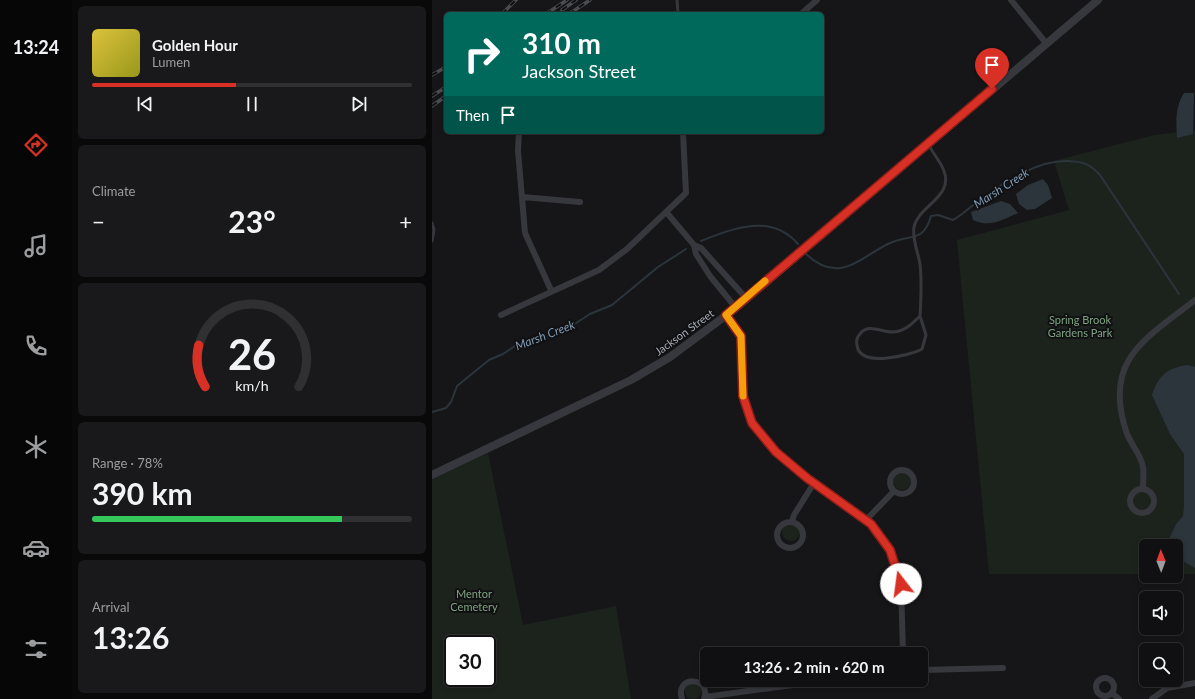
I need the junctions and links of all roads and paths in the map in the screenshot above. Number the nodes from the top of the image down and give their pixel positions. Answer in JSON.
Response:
{"nodes":[{"id":1,"x":677,"y":0,"type":"edge"},
{"id":2,"x":817,"y":0,"type":"edge"},
{"id":3,"x":1011,"y":0,"type":"edge"},
{"id":4,"x":1098,"y":0,"type":"edge"},
{"id":5,"x":678,"y":12,"type":"edge"},
{"id":6,"x":803,"y":12,"type":"edge"},
{"id":7,"x":1046,"y":43,"type":"junction"},
{"id":8,"x":519,"y":134,"type":"edge"},
{"id":9,"x":683,"y":134,"type":"edge"},
{"id":10,"x":928,"y":143,"type":"junction"},
{"id":11,"x":522,"y":197,"type":"junction"},
{"id":12,"x":580,"y":202,"type":"dead end"},
{"id":13,"x":667,"y":213,"type":"junction"},
{"id":14,"x":432,"y":223,"type":"edge"},
{"id":15,"x":432,"y":241,"type":"edge"},
{"id":16,"x":694,"y":245,"type":"junction"},
{"id":17,"x":551,"y":290,"type":"junction"},
{"id":18,"x":746,"y":298,"type":"junction"},
{"id":19,"x":1195,"y":300,"type":"edge"},
{"id":20,"x":736,"y":308,"type":"junction"},
{"id":21,"x":501,"y":315,"type":"dead end"},
{"id":22,"x":726,"y":315,"type":"junction"},
{"id":23,"x":920,"y":316,"type":"junction"},
{"id":24,"x":432,"y":475,"type":"edge"},
{"id":25,"x":814,"y":483,"type":"junction"},
{"id":26,"x":1143,"y":488,"type":"junction"},
{"id":27,"x":894,"y":490,"type":"dead end"},
{"id":28,"x":867,"y":519,"type":"junction"},
{"id":29,"x":792,"y":522,"type":"junction"},
{"id":30,"x":903,"y":647,"type":"edge"},
{"id":31,"x":1003,"y":668,"type":"dead end"},
{"id":32,"x":928,"y":670,"type":"edge"},
{"id":33,"x":1195,"y":683,"type":"edge"},
{"id":34,"x":780,"y":687,"type":"edge"},
{"id":35,"x":1112,"y":693,"type":"dead end"},
{"id":36,"x":704,"y":698,"type":"edge"},
{"id":37,"x":682,"y":699,"type":"edge"},
{"id":38,"x":1119,"y":699,"type":"edge"},
{"id":39,"x":1152,"y":699,"type":"edge"}],
"edges":[{"from":1,"to":5,"type":"lane"},
{"from":2,"to":6,"type":"street"},
{"from":3,"to":7,"type":"street"},
{"from":4,"to":7,"type":"street","name":"Jackson Street"},
{"from":7,"to":10,"type":"street","name":"Jackson Street"},
{"from":8,"to":11,"type":"street"},
{"from":9,"to":13,"type":"street"},
{"from":10,"to":18,"type":"street","name":"Jackson Street"},
{"from":10,"to":23,"type":"lane"},
{"from":11,"to":12,"type":"street"},
{"from":11,"to":17,"type":"street"},
{"from":13,"to":16,"type":"street"},
{"from":13,"to":17,"type":"street"},
{"from":14,"to":15,"type":"lane"},
{"from":16,"to":18,"type":"street"},
{"from":16,"to":20,"type":"street"},
{"from":17,"to":21,"type":"street"},
{"from":18,"to":20,"type":"street","name":"Jackson Street"},
{"from":19,"to":26,"type":"street"},
{"from":20,"to":22,"type":"street","name":"Jackson Street"},
{"from":22,"to":24,"type":"street","name":"Jackson Street"},
{"from":22,"to":25,"type":"street"},
{"from":23,"to":23,"type":"lane"},
{"from":25,"to":28,"type":"street"},
{"from":25,"to":29,"type":"street"},
{"from":26,"to":26,"type":"street"},
{"from":27,"to":28,"type":"street"},
{"from":28,"to":30,"type":"street"},
{"from":29,"to":29,"type":"street"},
{"from":31,"to":32,"type":"street"},
{"from":33,"to":39,"type":"street"},
{"from":34,"to":36,"type":"street"},
{"from":35,"to":38,"type":"street"},
{"from":36,"to":37,"type":"street"}]}
